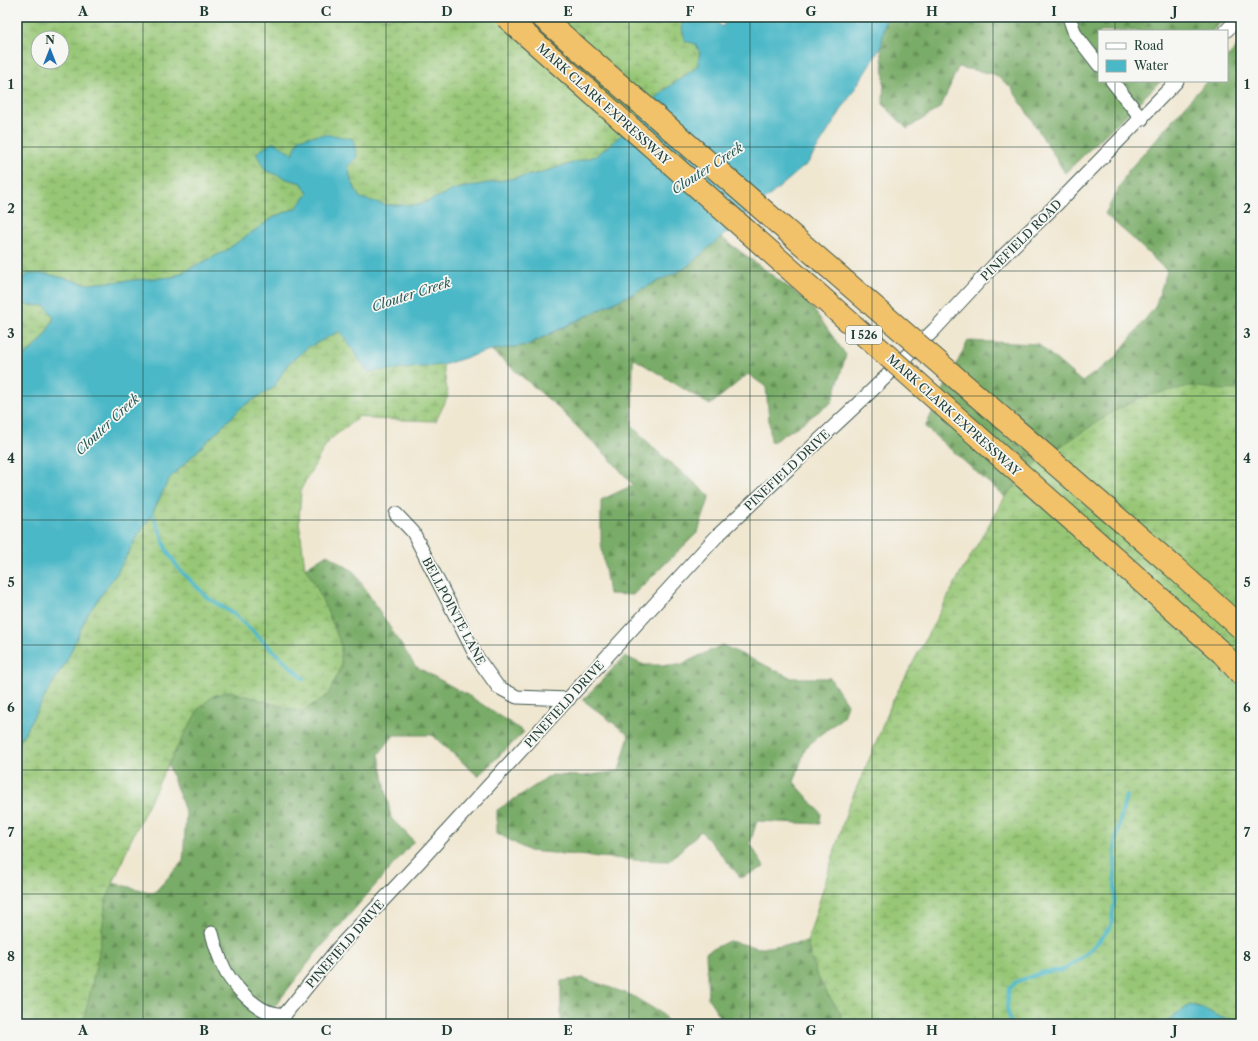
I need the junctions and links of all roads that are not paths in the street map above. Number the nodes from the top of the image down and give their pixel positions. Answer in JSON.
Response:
{"nodes":[{"id":1,"x":506,"y":17,"type":"edge"},
{"id":2,"x":542,"y":17,"type":"edge"},
{"id":3,"x":1069,"y":17,"type":"edge"},
{"id":4,"x":1239,"y":17,"type":"edge"},
{"id":5,"x":1227,"y":30,"type":"edge"},
{"id":6,"x":1098,"y":64,"type":"edge"},
{"id":7,"x":1113,"y":82,"type":"edge"},
{"id":8,"x":1177,"y":82,"type":"edge"},
{"id":9,"x":1142,"y":119,"type":"junction"},
{"id":10,"x":864,"y":398,"type":"joint"},
{"id":11,"x":396,"y":514,"type":"dead end"},
{"id":12,"x":1174,"y":567,"type":"junction"},
{"id":13,"x":1241,"y":620,"type":"edge"},
{"id":14,"x":1241,"y":628,"type":"edge"},
{"id":15,"x":1222,"y":653,"type":"junction"},
{"id":16,"x":1241,"y":670,"type":"edge"},
{"id":17,"x":1241,"y":674,"type":"edge"},
{"id":18,"x":569,"y":698,"type":"junction"},
{"id":19,"x":212,"y":933,"type":"dead end"},
{"id":20,"x":281,"y":1019,"type":"edge"}],
"edges":[{"from":1,"to":15,"type":"highway","name":"MARK CLARK EXPRESSWAY","number":"I 526","bridge":true},
{"from":2,"to":12,"type":"highway","name":"MARK CLARK EXPRESSWAY","number":"I 526","bridge":true},
{"from":3,"to":6,"type":"street"},
{"from":4,"to":5,"type":"street"},
{"from":7,"to":9,"type":"street"},
{"from":8,"to":9,"type":"street","name":"PINEFIELD ROAD"},
{"from":9,"to":10,"type":"street","name":"PINEFIELD ROAD"},
{"from":10,"to":18,"type":"street","name":"PINEFIELD DRIVE"},
{"from":11,"to":18,"type":"street","name":"BELLPOINTE LANE"},
{"from":12,"to":13,"type":"highway","bridge":true},
{"from":12,"to":14,"type":"highway","name":"MARK CLARK EXPRESSWAY","number":"I 526","bridge":true},
{"from":15,"to":16,"type":"highway","name":"MARK CLARK EXPRESSWAY","number":"I 526"},
{"from":15,"to":17,"type":"highway"},
{"from":18,"to":20,"type":"street","name":"PINEFIELD DRIVE"},
{"from":19,"to":20,"type":"street"}]}
